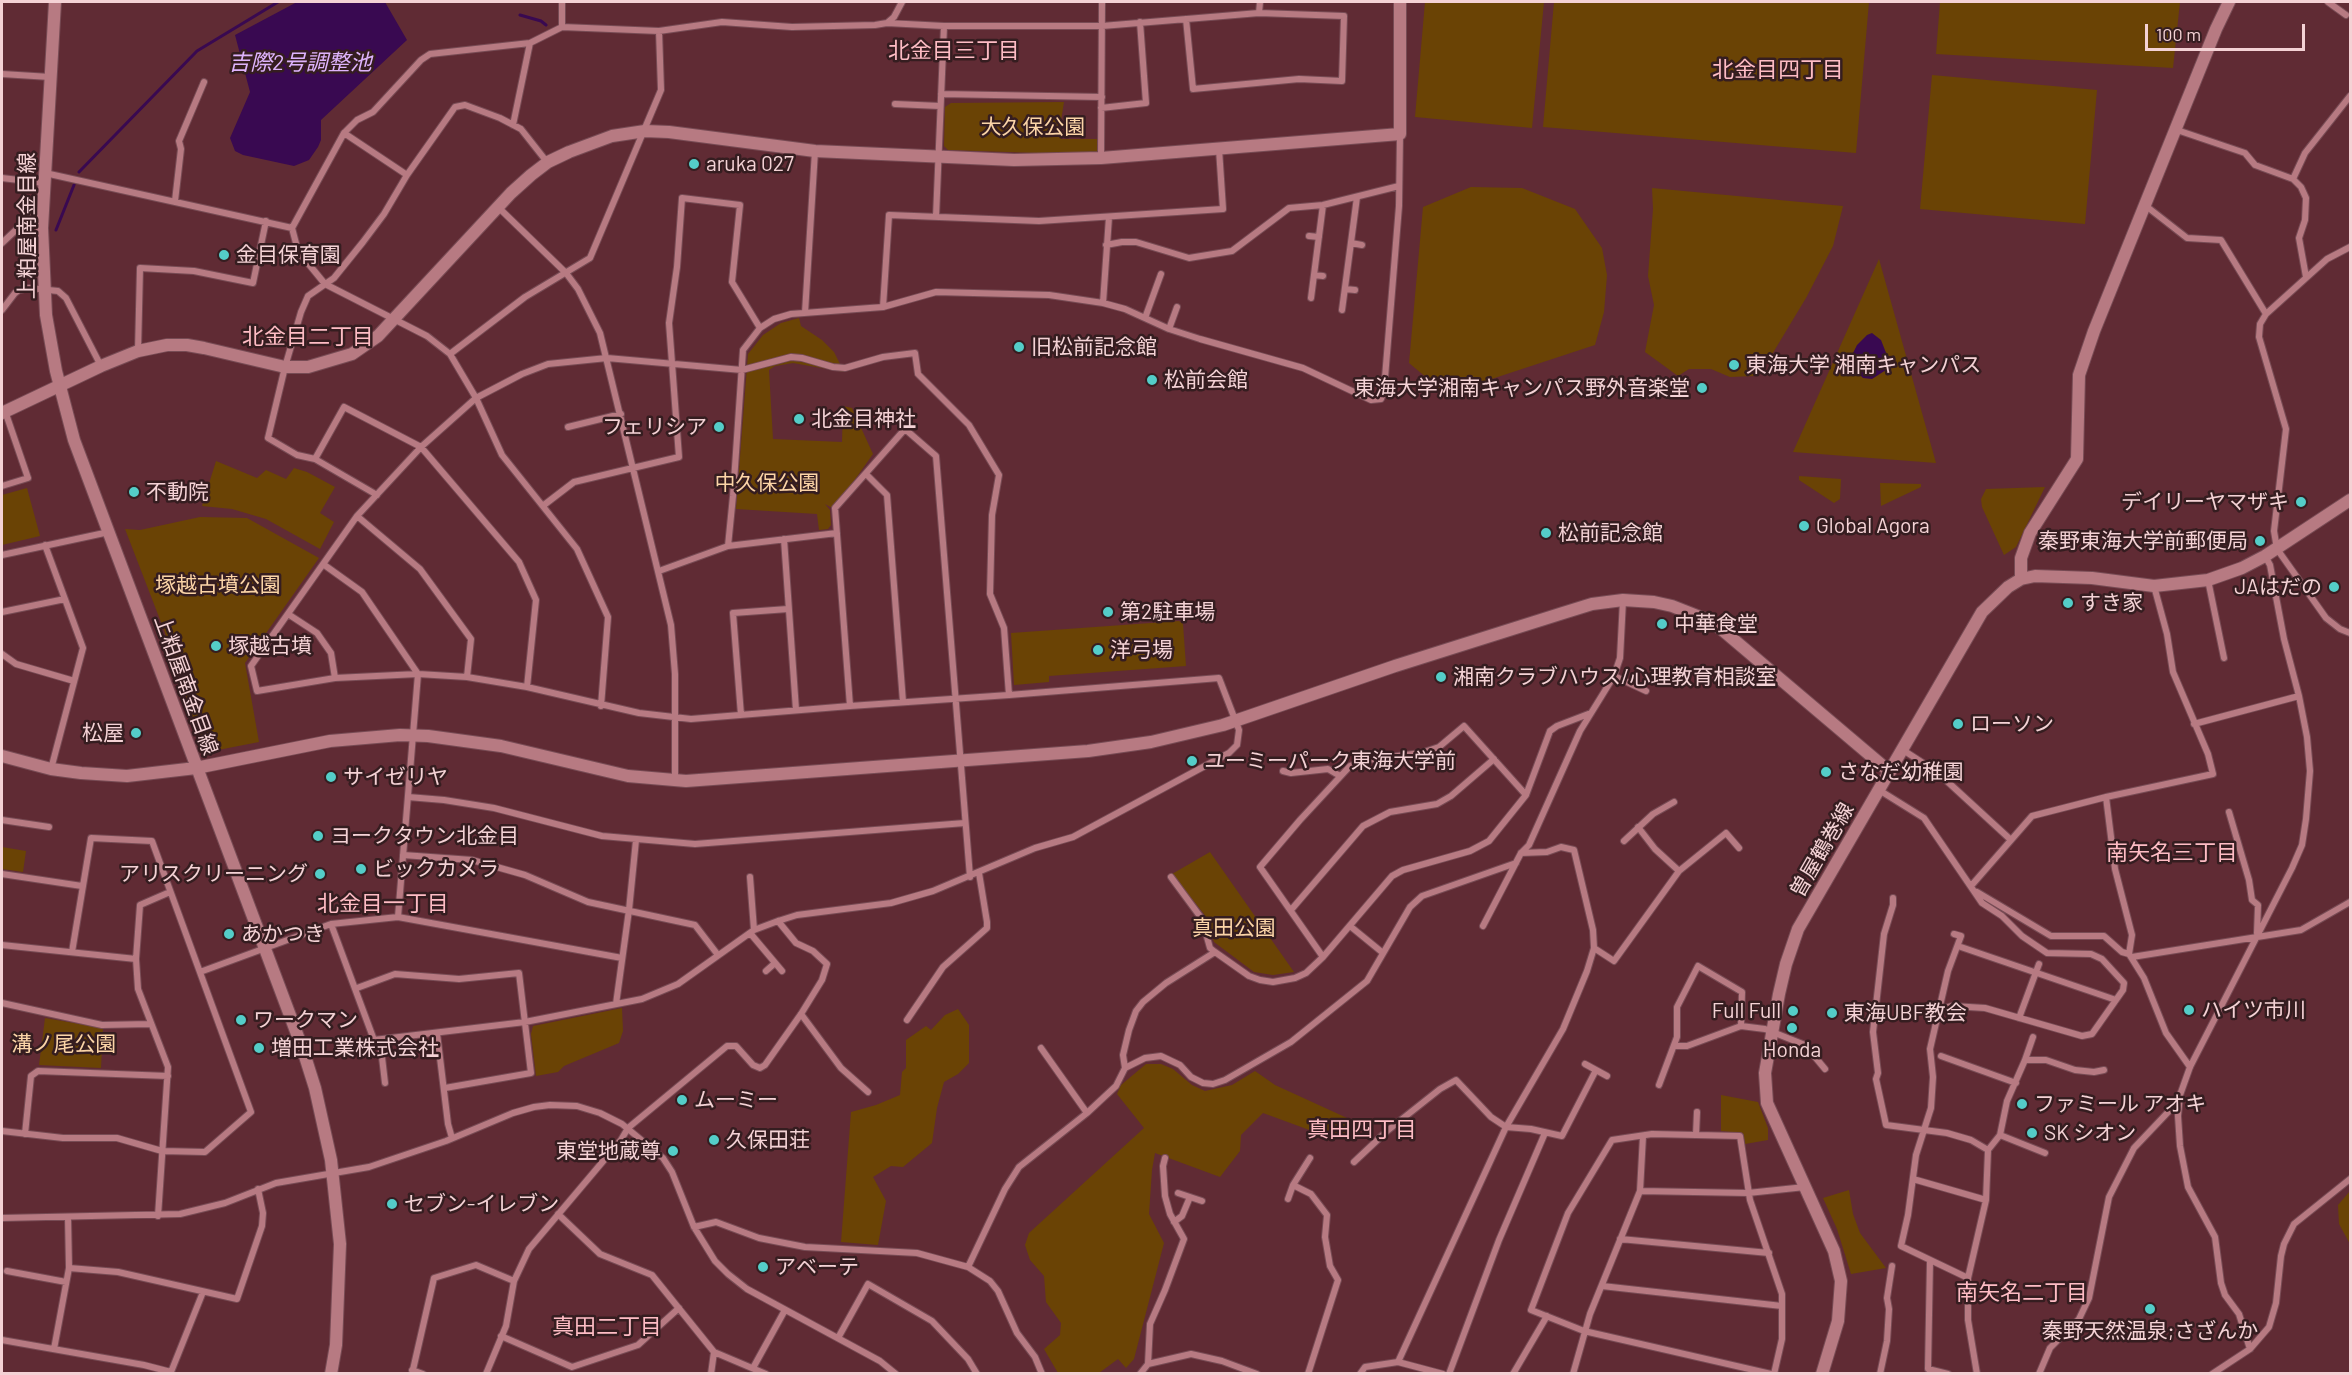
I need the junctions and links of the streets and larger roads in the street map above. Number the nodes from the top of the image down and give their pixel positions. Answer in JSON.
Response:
{"nodes":[{"id":1,"x":55,"y":2,"type":"edge"},
{"id":2,"x":562,"y":2,"type":"edge"},
{"id":3,"x":902,"y":2,"type":"edge"},
{"id":4,"x":1102,"y":2,"type":"edge"},
{"id":5,"x":1260,"y":2,"type":"edge"},
{"id":6,"x":1400,"y":2,"type":"edge"},
{"id":7,"x":2229,"y":2,"type":"edge"},
{"id":8,"x":2328,"y":2,"type":"edge"},
{"id":9,"x":1259,"y":13,"type":"junction"},
{"id":10,"x":2346,"y":15,"type":"dead end"},
{"id":11,"x":1186,"y":20,"type":"junction"},
{"id":12,"x":1140,"y":22,"type":"junction"},
{"id":13,"x":887,"y":23,"type":"junction"},
{"id":14,"x":944,"y":26,"type":"junction"},
{"id":15,"x":1102,"y":26,"type":"junction"},
{"id":16,"x":562,"y":27,"type":"junction"},
{"id":17,"x":659,"y":31,"type":"junction"},
{"id":18,"x":530,"y":43,"type":"junction"},
{"id":19,"x":2,"y":74,"type":"edge"},
{"id":20,"x":50,"y":77,"type":"junction"},
{"id":21,"x":204,"y":82,"type":"dead end"},
{"id":22,"x":941,"y":94,"type":"junction"},
{"id":23,"x":2350,"y":96,"type":"edge"},
{"id":24,"x":1102,"y":97,"type":"junction"},
{"id":25,"x":895,"y":104,"type":"dead end"},
{"id":26,"x":940,"y":106,"type":"junction"},
{"id":27,"x":1101,"y":108,"type":"junction"},
{"id":28,"x":513,"y":125,"type":"junction"},
{"id":29,"x":2177,"y":130,"type":"junction"},
{"id":30,"x":645,"y":131,"type":"junction"},
{"id":31,"x":344,"y":133,"type":"junction"},
{"id":32,"x":1400,"y":134,"type":"junction"},
{"id":33,"x":1219,"y":148,"type":"junction"},
{"id":34,"x":815,"y":151,"type":"junction"},
{"id":35,"x":939,"y":156,"type":"junction"},
{"id":36,"x":1101,"y":158,"type":"junction"},
{"id":37,"x":548,"y":162,"type":"junction"},
{"id":38,"x":407,"y":175,"type":"junction"},
{"id":39,"x":2,"y":178,"type":"edge"},
{"id":40,"x":44,"y":178,"type":"junction"},
{"id":41,"x":2293,"y":179,"type":"junction"},
{"id":42,"x":1399,"y":186,"type":"junction"},
{"id":43,"x":1358,"y":197,"type":"junction"},
{"id":44,"x":175,"y":201,"type":"junction"},
{"id":45,"x":1323,"y":204,"type":"junction"},
{"id":46,"x":2146,"y":206,"type":"junction"},
{"id":47,"x":498,"y":207,"type":"junction"},
{"id":48,"x":43,"y":211,"type":"junction"},
{"id":49,"x":936,"y":217,"type":"junction"},
{"id":50,"x":1109,"y":217,"type":"junction"},
{"id":51,"x":266,"y":221,"type":"junction"},
{"id":52,"x":292,"y":228,"type":"junction"},
{"id":53,"x":1309,"y":236,"type":"dead end"},
{"id":54,"x":1319,"y":237,"type":"junction"},
{"id":55,"x":2,"y":243,"type":"edge"},
{"id":56,"x":1351,"y":243,"type":"junction"},
{"id":57,"x":1106,"y":245,"type":"junction"},
{"id":58,"x":1362,"y":245,"type":"dead end"},
{"id":59,"x":2350,"y":247,"type":"edge"},
{"id":60,"x":566,"y":273,"type":"junction"},
{"id":61,"x":1161,"y":274,"type":"dead end"},
{"id":62,"x":1314,"y":275,"type":"junction"},
{"id":63,"x":1323,"y":276,"type":"dead end"},
{"id":64,"x":2306,"y":278,"type":"junction"},
{"id":65,"x":325,"y":284,"type":"junction"},
{"id":66,"x":44,"y":289,"type":"junction"},
{"id":67,"x":1345,"y":289,"type":"junction"},
{"id":68,"x":1355,"y":290,"type":"dead end"},
{"id":69,"x":1311,"y":298,"type":"dead end"},
{"id":70,"x":1103,"y":303,"type":"junction"},
{"id":71,"x":883,"y":307,"type":"junction"},
{"id":72,"x":1177,"y":308,"type":"dead end"},
{"id":73,"x":2,"y":310,"type":"edge"},
{"id":74,"x":1342,"y":310,"type":"dead end"},
{"id":75,"x":805,"y":313,"type":"junction"},
{"id":76,"x":2266,"y":314,"type":"junction"},
{"id":77,"x":393,"y":318,"type":"junction"},
{"id":78,"x":1145,"y":318,"type":"junction"},
{"id":79,"x":760,"y":328,"type":"junction"},
{"id":80,"x":1169,"y":329,"type":"junction"},
{"id":81,"x":138,"y":351,"type":"junction"},
{"id":82,"x":450,"y":354,"type":"junction"},
{"id":83,"x":607,"y":358,"type":"junction"},
{"id":84,"x":673,"y":365,"type":"junction"},
{"id":85,"x":101,"y":366,"type":"junction"},
{"id":86,"x":285,"y":367,"type":"junction"},
{"id":87,"x":742,"y":370,"type":"junction"},
{"id":88,"x":60,"y":386,"type":"junction"},
{"id":89,"x":476,"y":398,"type":"junction"},
{"id":90,"x":3,"y":412,"type":"edge"},
{"id":91,"x":621,"y":414,"type":"junction"},
{"id":92,"x":568,"y":427,"type":"dead end"},
{"id":93,"x":421,"y":447,"type":"junction"},
{"id":94,"x":315,"y":459,"type":"junction"},
{"id":95,"x":634,"y":468,"type":"junction"},
{"id":96,"x":866,"y":474,"type":"junction"},
{"id":97,"x":2,"y":486,"type":"edge"},
{"id":98,"x":377,"y":495,"type":"junction"},
{"id":99,"x":2350,"y":500,"type":"edge"},
{"id":100,"x":544,"y":505,"type":"junction"},
{"id":101,"x":357,"y":516,"type":"junction"},
{"id":102,"x":109,"y":532,"type":"junction"},
{"id":103,"x":837,"y":533,"type":"junction"},
{"id":104,"x":784,"y":539,"type":"junction"},
{"id":105,"x":45,"y":545,"type":"junction"},
{"id":106,"x":728,"y":546,"type":"junction"},
{"id":107,"x":2277,"y":549,"type":"junction"},
{"id":108,"x":2,"y":555,"type":"edge"},
{"id":109,"x":2265,"y":556,"type":"junction"},
{"id":110,"x":323,"y":564,"type":"junction"},
{"id":111,"x":659,"y":571,"type":"junction"},
{"id":112,"x":2021,"y":579,"type":"junction"},
{"id":113,"x":2208,"y":580,"type":"junction"},
{"id":114,"x":2154,"y":585,"type":"junction"},
{"id":115,"x":65,"y":599,"type":"junction"},
{"id":116,"x":1623,"y":600,"type":"junction"},
{"id":117,"x":788,"y":609,"type":"junction"},
{"id":118,"x":2,"y":612,"type":"edge"},
{"id":119,"x":288,"y":614,"type":"junction"},
{"id":120,"x":2350,"y":633,"type":"edge"},
{"id":121,"x":2,"y":654,"type":"edge"},
{"id":122,"x":2224,"y":658,"type":"dead end"},
{"id":123,"x":418,"y":674,"type":"junction"},
{"id":124,"x":1614,"y":676,"type":"junction"},
{"id":125,"x":467,"y":677,"type":"junction"},
{"id":126,"x":335,"y":678,"type":"junction"},
{"id":127,"x":74,"y":681,"type":"junction"},
{"id":128,"x":527,"y":687,"type":"junction"},
{"id":129,"x":1646,"y":691,"type":"dead end"},
{"id":130,"x":1009,"y":695,"type":"junction"},
{"id":131,"x":2299,"y":696,"type":"junction"},
{"id":132,"x":955,"y":698,"type":"junction"},
{"id":133,"x":903,"y":702,"type":"junction"},
{"id":134,"x":601,"y":706,"type":"junction"},
{"id":135,"x":850,"y":706,"type":"junction"},
{"id":136,"x":796,"y":710,"type":"junction"},
{"id":137,"x":1591,"y":713,"type":"junction"},
{"id":138,"x":741,"y":715,"type":"junction"},
{"id":139,"x":675,"y":717,"type":"junction"},
{"id":140,"x":1236,"y":721,"type":"junction"},
{"id":141,"x":2194,"y":724,"type":"junction"},
{"id":142,"x":414,"y":736,"type":"junction"},
{"id":143,"x":1902,"y":749,"type":"junction"},
{"id":144,"x":2,"y":756,"type":"edge"},
{"id":145,"x":1494,"y":759,"type":"junction"},
{"id":146,"x":961,"y":761,"type":"junction"},
{"id":147,"x":196,"y":768,"type":"junction"},
{"id":148,"x":51,"y":769,"type":"junction"},
{"id":149,"x":1282,"y":771,"type":"dead end"},
{"id":150,"x":1890,"y":772,"type":"junction"},
{"id":151,"x":1340,"y":776,"type":"junction"},
{"id":152,"x":675,"y":780,"type":"junction"},
{"id":153,"x":1879,"y":790,"type":"junction"},
{"id":154,"x":1527,"y":795,"type":"junction"},
{"id":155,"x":2106,"y":797,"type":"junction"},
{"id":156,"x":408,"y":798,"type":"junction"},
{"id":157,"x":1674,"y":802,"type":"dead end"},
{"id":158,"x":2229,"y":812,"type":"dead end"},
{"id":159,"x":2,"y":820,"type":"edge"},
{"id":160,"x":965,"y":823,"type":"junction"},
{"id":161,"x":1638,"y":826,"type":"junction"},
{"id":162,"x":49,"y":827,"type":"dead end"},
{"id":163,"x":636,"y":840,"type":"junction"},
{"id":164,"x":2011,"y":840,"type":"junction"},
{"id":165,"x":1624,"y":841,"type":"dead end"},
{"id":166,"x":1739,"y":848,"type":"dead end"},
{"id":167,"x":1521,"y":853,"type":"junction"},
{"id":168,"x":403,"y":855,"type":"junction"},
{"id":169,"x":1516,"y":863,"type":"junction"},
{"id":170,"x":1679,"y":871,"type":"junction"},
{"id":171,"x":979,"y":873,"type":"junction"},
{"id":172,"x":2,"y":874,"type":"edge"},
{"id":173,"x":750,"y":877,"type":"dead end"},
{"id":174,"x":970,"y":877,"type":"junction"},
{"id":175,"x":1171,"y":877,"type":"dead end"},
{"id":176,"x":82,"y":886,"type":"junction"},
{"id":177,"x":1972,"y":888,"type":"junction"},
{"id":178,"x":170,"y":892,"type":"junction"},
{"id":179,"x":1893,"y":898,"type":"dead end"},
{"id":180,"x":2350,"y":902,"type":"edge"},
{"id":181,"x":629,"y":910,"type":"junction"},
{"id":182,"x":1291,"y":910,"type":"junction"},
{"id":183,"x":398,"y":917,"type":"junction"},
{"id":184,"x":778,"y":921,"type":"junction"},
{"id":185,"x":331,"y":924,"type":"junction"},
{"id":186,"x":1350,"y":926,"type":"junction"},
{"id":187,"x":1482,"y":926,"type":"dead end"},
{"id":188,"x":752,"y":931,"type":"junction"},
{"id":189,"x":1954,"y":934,"type":"dead end"},
{"id":190,"x":2257,"y":937,"type":"junction"},
{"id":191,"x":2,"y":945,"type":"edge"},
{"id":192,"x":1958,"y":946,"type":"junction"},
{"id":193,"x":264,"y":948,"type":"junction"},
{"id":194,"x":1594,"y":948,"type":"junction"},
{"id":195,"x":72,"y":952,"type":"junction"},
{"id":196,"x":1215,"y":952,"type":"junction"},
{"id":197,"x":1383,"y":953,"type":"junction"},
{"id":198,"x":718,"y":956,"type":"junction"},
{"id":199,"x":2131,"y":956,"type":"junction"},
{"id":200,"x":1323,"y":957,"type":"junction"},
{"id":201,"x":622,"y":958,"type":"junction"},
{"id":202,"x":136,"y":959,"type":"junction"},
{"id":203,"x":775,"y":963,"type":"junction"},
{"id":204,"x":2039,"y":964,"type":"dead end"},
{"id":205,"x":766,"y":971,"type":"dead end"},
{"id":206,"x":782,"y":971,"type":"dead end"},
{"id":207,"x":200,"y":972,"type":"junction"},
{"id":208,"x":2036,"y":972,"type":"junction"},
{"id":209,"x":357,"y":988,"type":"junction"},
{"id":210,"x":2116,"y":1000,"type":"junction"},
{"id":211,"x":2,"y":1003,"type":"edge"},
{"id":212,"x":616,"y":1004,"type":"junction"},
{"id":213,"x":1938,"y":1010,"type":"junction"},
{"id":214,"x":801,"y":1014,"type":"junction"},
{"id":215,"x":2019,"y":1018,"type":"junction"},
{"id":216,"x":907,"y":1020,"type":"dead end"},
{"id":217,"x":525,"y":1022,"type":"junction"},
{"id":218,"x":150,"y":1024,"type":"junction"},
{"id":219,"x":1741,"y":1026,"type":"junction"},
{"id":220,"x":1771,"y":1032,"type":"junction"},
{"id":221,"x":437,"y":1033,"type":"junction"},
{"id":222,"x":2033,"y":1037,"type":"dead end"},
{"id":223,"x":380,"y":1040,"type":"junction"},
{"id":224,"x":1674,"y":1046,"type":"junction"},
{"id":225,"x":1041,"y":1048,"type":"dead end"},
{"id":226,"x":1941,"y":1056,"type":"dead end"},
{"id":227,"x":2025,"y":1060,"type":"junction"},
{"id":228,"x":1584,"y":1064,"type":"dead end"},
{"id":229,"x":2190,"y":1067,"type":"junction"},
{"id":230,"x":1125,"y":1068,"type":"junction"},
{"id":231,"x":1826,"y":1069,"type":"dead end"},
{"id":232,"x":1596,"y":1070,"type":"junction"},
{"id":233,"x":2104,"y":1070,"type":"dead end"},
{"id":234,"x":168,"y":1076,"type":"junction"},
{"id":235,"x":1607,"y":1076,"type":"dead end"},
{"id":236,"x":385,"y":1083,"type":"dead end"},
{"id":237,"x":2016,"y":1083,"type":"junction"},
{"id":238,"x":1659,"y":1085,"type":"dead end"},
{"id":239,"x":445,"y":1088,"type":"junction"},
{"id":240,"x":868,"y":1092,"type":"dead end"},
{"id":241,"x":2180,"y":1095,"type":"junction"},
{"id":242,"x":1697,"y":1112,"type":"dead end"},
{"id":243,"x":1087,"y":1113,"type":"junction"},
{"id":244,"x":1506,"y":1127,"type":"junction"},
{"id":245,"x":628,"y":1128,"type":"junction"},
{"id":246,"x":1925,"y":1128,"type":"junction"},
{"id":247,"x":2,"y":1131,"type":"edge"},
{"id":248,"x":1545,"y":1133,"type":"junction"},
{"id":249,"x":25,"y":1134,"type":"junction"},
{"id":250,"x":1696,"y":1135,"type":"junction"},
{"id":251,"x":2000,"y":1135,"type":"junction"},
{"id":252,"x":1643,"y":1136,"type":"junction"},
{"id":253,"x":452,"y":1138,"type":"junction"},
{"id":254,"x":162,"y":1150,"type":"junction"},
{"id":255,"x":1988,"y":1150,"type":"junction"},
{"id":256,"x":2044,"y":1154,"type":"dead end"},
{"id":257,"x":1165,"y":1158,"type":"dead end"},
{"id":258,"x":1310,"y":1158,"type":"dead end"},
{"id":259,"x":1354,"y":1162,"type":"dead end"},
{"id":260,"x":333,"y":1175,"type":"junction"},
{"id":261,"x":1913,"y":1179,"type":"junction"},
{"id":262,"x":2350,"y":1179,"type":"edge"},
{"id":263,"x":1293,"y":1185,"type":"junction"},
{"id":264,"x":1805,"y":1187,"type":"junction"},
{"id":265,"x":258,"y":1189,"type":"junction"},
{"id":266,"x":1640,"y":1191,"type":"junction"},
{"id":267,"x":1178,"y":1192,"type":"dead end"},
{"id":268,"x":1748,"y":1193,"type":"junction"},
{"id":269,"x":1190,"y":1197,"type":"junction"},
{"id":270,"x":1288,"y":1199,"type":"dead end"},
{"id":271,"x":1986,"y":1200,"type":"junction"},
{"id":272,"x":1202,"y":1201,"type":"dead end"},
{"id":273,"x":558,"y":1214,"type":"junction"},
{"id":274,"x":158,"y":1216,"type":"junction"},
{"id":275,"x":68,"y":1217,"type":"junction"},
{"id":276,"x":2,"y":1218,"type":"edge"},
{"id":277,"x":1174,"y":1222,"type":"junction"},
{"id":278,"x":694,"y":1227,"type":"junction"},
{"id":279,"x":1620,"y":1239,"type":"junction"},
{"id":280,"x":1769,"y":1253,"type":"junction"},
{"id":281,"x":1930,"y":1262,"type":"junction"},
{"id":282,"x":1892,"y":1266,"type":"dead end"},
{"id":283,"x":968,"y":1267,"type":"junction"},
{"id":284,"x":69,"y":1268,"type":"junction"},
{"id":285,"x":7,"y":1271,"type":"dead end"},
{"id":286,"x":1968,"y":1278,"type":"junction"},
{"id":287,"x":514,"y":1281,"type":"junction"},
{"id":288,"x":66,"y":1282,"type":"junction"},
{"id":289,"x":1602,"y":1286,"type":"junction"},
{"id":290,"x":203,"y":1292,"type":"junction"},
{"id":291,"x":1782,"y":1306,"type":"junction"},
{"id":292,"x":679,"y":1308,"type":"junction"},
{"id":293,"x":785,"y":1310,"type":"junction"},
{"id":294,"x":1547,"y":1316,"type":"junction"},
{"id":295,"x":1584,"y":1331,"type":"junction"},
{"id":296,"x":501,"y":1336,"type":"junction"},
{"id":297,"x":838,"y":1338,"type":"junction"},
{"id":298,"x":2,"y":1340,"type":"edge"},
{"id":299,"x":54,"y":1349,"type":"junction"},
{"id":300,"x":2250,"y":1349,"type":"junction"},
{"id":301,"x":714,"y":1353,"type":"junction"},
{"id":302,"x":1398,"y":1362,"type":"junction"},
{"id":303,"x":1148,"y":1364,"type":"junction"},
{"id":304,"x":753,"y":1368,"type":"junction"},
{"id":305,"x":1430,"y":1371,"type":"edge"},
{"id":306,"x":412,"y":1372,"type":"edge"},
{"id":307,"x":1247,"y":1372,"type":"edge"},
{"id":308,"x":1938,"y":1372,"type":"edge"},
{"id":309,"x":331,"y":1374,"type":"edge"},
{"id":310,"x":423,"y":1374,"type":"edge"},
{"id":311,"x":486,"y":1374,"type":"edge"},
{"id":312,"x":711,"y":1374,"type":"edge"},
{"id":313,"x":766,"y":1374,"type":"edge"},
{"id":314,"x":896,"y":1374,"type":"edge"},
{"id":315,"x":977,"y":1374,"type":"edge"},
{"id":316,"x":1042,"y":1374,"type":"edge"},
{"id":317,"x":1140,"y":1374,"type":"edge"},
{"id":318,"x":1257,"y":1374,"type":"edge"},
{"id":319,"x":1308,"y":1374,"type":"edge"},
{"id":320,"x":1360,"y":1374,"type":"edge"},
{"id":321,"x":1443,"y":1374,"type":"edge"},
{"id":322,"x":1449,"y":1374,"type":"edge"},
{"id":323,"x":1513,"y":1374,"type":"edge"},
{"id":324,"x":1573,"y":1374,"type":"edge"},
{"id":325,"x":1772,"y":1374,"type":"edge"},
{"id":326,"x":1822,"y":1374,"type":"edge"},
{"id":327,"x":1880,"y":1374,"type":"edge"},
{"id":328,"x":1948,"y":1374,"type":"edge"},
{"id":329,"x":1977,"y":1374,"type":"edge"},
{"id":330,"x":2039,"y":1374,"type":"edge"},
{"id":331,"x":2212,"y":1374,"type":"edge"}],
"edges":[{"from":1,"to":20,"type":"street","name":"上粕屋南金目線"},
{"from":2,"to":16,"type":"street"},
{"from":3,"to":13,"type":"street"},
{"from":4,"to":15,"type":"street"},
{"from":5,"to":9,"type":"street"},
{"from":6,"to":32,"type":"street"},
{"from":7,"to":29,"type":"street"},
{"from":8,"to":10,"type":"street"},
{"from":9,"to":11,"type":"street"},
{"from":9,"to":11,"type":"street"},
{"from":11,"to":12,"type":"street"},
{"from":12,"to":15,"type":"street"},
{"from":12,"to":27,"type":"street"},
{"from":13,"to":14,"type":"street"},
{"from":13,"to":17,"type":"street"},
{"from":14,"to":15,"type":"street"},
{"from":14,"to":22,"type":"street"},
{"from":15,"to":24,"type":"street"},
{"from":16,"to":17,"type":"street"},
{"from":16,"to":18,"type":"street"},
{"from":17,"to":30,"type":"street"},
{"from":18,"to":28,"type":"street"},
{"from":18,"to":31,"type":"street"},
{"from":19,"to":20,"type":"street"},
{"from":20,"to":40,"type":"street","name":"上粕屋南金目線"},
{"from":21,"to":44,"type":"street"},
{"from":22,"to":24,"type":"street"},
{"from":22,"to":26,"type":"street"},
{"from":23,"to":41,"type":"street"},
{"from":24,"to":27,"type":"street"},
{"from":25,"to":26,"type":"street"},
{"from":26,"to":35,"type":"street"},
{"from":27,"to":36,"type":"street"},
{"from":28,"to":37,"type":"street"},
{"from":28,"to":38,"type":"street"},
{"from":29,"to":41,"type":"street"},
{"from":29,"to":46,"type":"street"},
{"from":30,"to":34,"type":"street"},
{"from":30,"to":37,"type":"street"},
{"from":30,"to":60,"type":"street"},
{"from":31,"to":38,"type":"street"},
{"from":31,"to":52,"type":"street"},
{"from":32,"to":33,"type":"street"},
{"from":32,"to":42,"type":"street"},
{"from":33,"to":36,"type":"street"},
{"from":33,"to":50,"type":"street"},
{"from":34,"to":35,"type":"street"},
{"from":34,"to":75,"type":"street"},
{"from":35,"to":36,"type":"street"},
{"from":35,"to":49,"type":"street"},
{"from":37,"to":47,"type":"street"},
{"from":38,"to":65,"type":"street"},
{"from":39,"to":40,"type":"street"},
{"from":40,"to":44,"type":"street"},
{"from":40,"to":48,"type":"street","name":"上粕屋南金目線"},
{"from":41,"to":64,"type":"street"},
{"from":42,"to":43,"type":"street"},
{"from":42,"to":80,"type":"street"},
{"from":43,"to":45,"type":"street"},
{"from":43,"to":56,"type":"street"},
{"from":44,"to":51,"type":"street"},
{"from":45,"to":54,"type":"street"},
{"from":45,"to":57,"type":"street"},
{"from":46,"to":76,"type":"street"},
{"from":46,"to":112,"type":"street"},
{"from":47,"to":60,"type":"street"},
{"from":47,"to":77,"type":"street"},
{"from":48,"to":55,"type":"street"},
{"from":48,"to":66,"type":"street","name":"上粕屋南金目線"},
{"from":49,"to":50,"type":"street"},
{"from":49,"to":71,"type":"street"},
{"from":50,"to":57,"type":"street"},
{"from":51,"to":52,"type":"street"},
{"from":51,"to":81,"type":"street"},
{"from":52,"to":65,"type":"street"},
{"from":53,"to":54,"type":"street"},
{"from":54,"to":62,"type":"street"},
{"from":56,"to":58,"type":"street"},
{"from":56,"to":67,"type":"street"},
{"from":57,"to":70,"type":"street"},
{"from":59,"to":64,"type":"street"},
{"from":60,"to":82,"type":"street"},
{"from":60,"to":83,"type":"street"},
{"from":61,"to":78,"type":"street"},
{"from":62,"to":63,"type":"street"},
{"from":62,"to":69,"type":"street"},
{"from":64,"to":76,"type":"street"},
{"from":65,"to":77,"type":"street"},
{"from":65,"to":86,"type":"street"},
{"from":66,"to":73,"type":"street"},
{"from":66,"to":85,"type":"street"},
{"from":66,"to":88,"type":"street","name":"上粕屋南金目線"},
{"from":67,"to":68,"type":"street"},
{"from":67,"to":74,"type":"street"},
{"from":70,"to":71,"type":"street"},
{"from":70,"to":78,"type":"street"},
{"from":71,"to":75,"type":"street"},
{"from":72,"to":80,"type":"street"},
{"from":75,"to":79,"type":"street"},
{"from":76,"to":107,"type":"street"},
{"from":77,"to":82,"type":"street"},
{"from":77,"to":86,"type":"street"},
{"from":78,"to":80,"type":"street"},
{"from":79,"to":84,"type":"street"},
{"from":79,"to":87,"type":"street"},
{"from":81,"to":85,"type":"street"},
{"from":81,"to":86,"type":"street"},
{"from":82,"to":89,"type":"street"},
{"from":83,"to":84,"type":"street"},
{"from":83,"to":89,"type":"street"},
{"from":83,"to":91,"type":"street"},
{"from":84,"to":87,"type":"street"},
{"from":84,"to":95,"type":"street"},
{"from":85,"to":88,"type":"street"},
{"from":86,"to":94,"type":"street"},
{"from":87,"to":106,"type":"street"},
{"from":87,"to":130,"type":"street"},
{"from":88,"to":90,"type":"street"},
{"from":88,"to":102,"type":"street","name":"上粕屋南金目線"},
{"from":89,"to":93,"type":"street"},
{"from":89,"to":100,"type":"street"},
{"from":90,"to":97,"type":"street"},
{"from":91,"to":92,"type":"street"},
{"from":91,"to":95,"type":"street"},
{"from":93,"to":94,"type":"street"},
{"from":93,"to":98,"type":"street"},
{"from":93,"to":128,"type":"street"},
{"from":94,"to":98,"type":"street"},
{"from":95,"to":100,"type":"street"},
{"from":95,"to":111,"type":"street"},
{"from":96,"to":103,"type":"street"},
{"from":96,"to":132,"type":"street"},
{"from":96,"to":133,"type":"street"},
{"from":98,"to":101,"type":"street"},
{"from":99,"to":107,"type":"street","name":"曽屋鶴巻線"},
{"from":100,"to":134,"type":"street"},
{"from":101,"to":110,"type":"street"},
{"from":101,"to":125,"type":"street"},
{"from":102,"to":105,"type":"street"},
{"from":102,"to":147,"type":"street","name":"上粕屋南金目線"},
{"from":103,"to":104,"type":"street"},
{"from":103,"to":135,"type":"street"},
{"from":104,"to":106,"type":"street"},
{"from":104,"to":117,"type":"street"},
{"from":105,"to":108,"type":"street"},
{"from":105,"to":115,"type":"street"},
{"from":106,"to":111,"type":"street"},
{"from":107,"to":109,"type":"street","name":"曽屋鶴巻線"},
{"from":107,"to":120,"type":"street"},
{"from":109,"to":113,"type":"street","name":"曽屋鶴巻線"},
{"from":109,"to":131,"type":"street"},
{"from":110,"to":119,"type":"street"},
{"from":110,"to":123,"type":"street"},
{"from":111,"to":139,"type":"street"},
{"from":112,"to":114,"type":"street","name":"曽屋鶴巻線"},
{"from":112,"to":143,"type":"street","name":"曽屋鶴巻線"},
{"from":113,"to":114,"type":"street","name":"曽屋鶴巻線"},
{"from":113,"to":122,"type":"street"},
{"from":114,"to":141,"type":"street"},
{"from":115,"to":118,"type":"street"},
{"from":115,"to":127,"type":"street"},
{"from":116,"to":124,"type":"street"},
{"from":116,"to":140,"type":"street"},
{"from":116,"to":150,"type":"street"},
{"from":117,"to":136,"type":"street"},
{"from":117,"to":138,"type":"street"},
{"from":119,"to":126,"type":"street"},
{"from":119,"to":126,"type":"street"},
{"from":121,"to":127,"type":"street"},
{"from":123,"to":125,"type":"street"},
{"from":123,"to":126,"type":"street"},
{"from":123,"to":142,"type":"street"},
{"from":124,"to":129,"type":"street"},
{"from":124,"to":137,"type":"street"},
{"from":125,"to":128,"type":"street"},
{"from":127,"to":148,"type":"street"},
{"from":128,"to":134,"type":"street"},
{"from":130,"to":132,"type":"street"},
{"from":130,"to":140,"type":"street"},
{"from":131,"to":141,"type":"street"},
{"from":131,"to":190,"type":"street"},
{"from":132,"to":133,"type":"street"},
{"from":132,"to":146,"type":"street"},
{"from":133,"to":135,"type":"street"},
{"from":134,"to":139,"type":"street"},
{"from":135,"to":136,"type":"street"},
{"from":136,"to":138,"type":"street"},
{"from":137,"to":154,"type":"street"},
{"from":137,"to":167,"type":"street"},
{"from":138,"to":139,"type":"street"},
{"from":139,"to":152,"type":"street"},
{"from":140,"to":146,"type":"street"},
{"from":140,"to":171,"type":"street"},
{"from":141,"to":155,"type":"street"},
{"from":142,"to":147,"type":"street"},
{"from":142,"to":152,"type":"street"},
{"from":142,"to":156,"type":"street"},
{"from":143,"to":150,"type":"street","name":"曽屋鶴巻線"},
{"from":143,"to":164,"type":"street"},
{"from":144,"to":148,"type":"street"},
{"from":145,"to":151,"type":"street"},
{"from":145,"to":154,"type":"street"},
{"from":145,"to":182,"type":"street"},
{"from":146,"to":152,"type":"street"},
{"from":146,"to":160,"type":"street"},
{"from":147,"to":148,"type":"street"},
{"from":147,"to":193,"type":"street","name":"上粕屋南金目線"},
{"from":149,"to":151,"type":"street"},
{"from":150,"to":153,"type":"street","name":"曽屋鶴巻線"},
{"from":151,"to":182,"type":"street"},
{"from":153,"to":177,"type":"street"},
{"from":153,"to":220,"type":"street","name":"曽屋鶴巻線"},
{"from":154,"to":186,"type":"street"},
{"from":155,"to":164,"type":"street"},
{"from":155,"to":199,"type":"street"},
{"from":156,"to":163,"type":"street"},
{"from":156,"to":168,"type":"street"},
{"from":157,"to":161,"type":"street"},
{"from":158,"to":190,"type":"street"},
{"from":159,"to":162,"type":"street"},
{"from":160,"to":163,"type":"street"},
{"from":160,"to":174,"type":"street"},
{"from":161,"to":165,"type":"street"},
{"from":161,"to":170,"type":"street"},
{"from":163,"to":181,"type":"street"},
{"from":164,"to":177,"type":"street"},
{"from":166,"to":170,"type":"street"},
{"from":167,"to":169,"type":"street"},
{"from":167,"to":194,"type":"street"},
{"from":168,"to":181,"type":"street"},
{"from":168,"to":183,"type":"street"},
{"from":169,"to":187,"type":"street"},
{"from":169,"to":197,"type":"street"},
{"from":170,"to":194,"type":"street"},
{"from":171,"to":174,"type":"street"},
{"from":171,"to":216,"type":"street"},
{"from":172,"to":176,"type":"street"},
{"from":173,"to":188,"type":"street"},
{"from":174,"to":184,"type":"street"},
{"from":175,"to":196,"type":"street"},
{"from":176,"to":178,"type":"street"},
{"from":176,"to":195,"type":"street"},
{"from":177,"to":199,"type":"street"},
{"from":177,"to":210,"type":"street"},
{"from":178,"to":202,"type":"street"},
{"from":178,"to":207,"type":"street"},
{"from":179,"to":246,"type":"street"},
{"from":180,"to":190,"type":"street"},
{"from":181,"to":198,"type":"street"},
{"from":181,"to":201,"type":"street"},
{"from":182,"to":200,"type":"street"},
{"from":183,"to":185,"type":"street"},
{"from":183,"to":201,"type":"street"},
{"from":184,"to":188,"type":"street"},
{"from":184,"to":214,"type":"street"},
{"from":185,"to":193,"type":"street"},
{"from":185,"to":209,"type":"street"},
{"from":186,"to":197,"type":"street"},
{"from":186,"to":200,"type":"street"},
{"from":188,"to":198,"type":"street"},
{"from":188,"to":203,"type":"street"},
{"from":189,"to":192,"type":"street"},
{"from":190,"to":199,"type":"street"},
{"from":190,"to":229,"type":"street"},
{"from":191,"to":195,"type":"street"},
{"from":192,"to":208,"type":"street"},
{"from":192,"to":213,"type":"street"},
{"from":193,"to":207,"type":"street"},
{"from":193,"to":260,"type":"street","name":"上粕屋南金目線"},
{"from":194,"to":244,"type":"street"},
{"from":195,"to":202,"type":"street"},
{"from":196,"to":200,"type":"street"},
{"from":196,"to":230,"type":"street"},
{"from":197,"to":230,"type":"street"},
{"from":198,"to":212,"type":"street"},
{"from":199,"to":229,"type":"street"},
{"from":201,"to":212,"type":"street"},
{"from":202,"to":218,"type":"street"},
{"from":203,"to":205,"type":"street"},
{"from":203,"to":206,"type":"street"},
{"from":204,"to":208,"type":"street"},
{"from":207,"to":254,"type":"street"},
{"from":208,"to":210,"type":"street"},
{"from":208,"to":215,"type":"street"},
{"from":209,"to":217,"type":"street"},
{"from":209,"to":223,"type":"street"},
{"from":210,"to":215,"type":"street"},
{"from":211,"to":218,"type":"street"},
{"from":212,"to":217,"type":"street"},
{"from":213,"to":215,"type":"street"},
{"from":213,"to":246,"type":"street"},
{"from":214,"to":240,"type":"street"},
{"from":214,"to":245,"type":"street"},
{"from":217,"to":221,"type":"street"},
{"from":217,"to":239,"type":"street"},
{"from":218,"to":234,"type":"street"},
{"from":219,"to":220,"type":"street"},
{"from":219,"to":224,"type":"street"},
{"from":219,"to":224,"type":"street"},
{"from":220,"to":231,"type":"street"},
{"from":220,"to":264,"type":"street","name":"曽屋鶴巻線"},
{"from":221,"to":223,"type":"street"},
{"from":221,"to":239,"type":"street"},
{"from":222,"to":227,"type":"street"},
{"from":223,"to":236,"type":"street"},
{"from":224,"to":238,"type":"street"},
{"from":225,"to":243,"type":"street"},
{"from":226,"to":237,"type":"street"},
{"from":227,"to":233,"type":"street"},
{"from":227,"to":237,"type":"street"},
{"from":228,"to":232,"type":"street"},
{"from":229,"to":241,"type":"street"},
{"from":230,"to":243,"type":"street"},
{"from":232,"to":235,"type":"street"},
{"from":232,"to":248,"type":"street"},
{"from":234,"to":249,"type":"street"},
{"from":234,"to":254,"type":"street"},
{"from":237,"to":251,"type":"street"},
{"from":239,"to":253,"type":"street"},
{"from":241,"to":300,"type":"street"},
{"from":241,"to":330,"type":"street"},
{"from":242,"to":250,"type":"street"},
{"from":243,"to":283,"type":"street"},
{"from":244,"to":248,"type":"street"},
{"from":244,"to":259,"type":"street"},
{"from":244,"to":302,"type":"street"},
{"from":245,"to":253,"type":"street"},
{"from":245,"to":273,"type":"street"},
{"from":245,"to":278,"type":"street"},
{"from":246,"to":255,"type":"street"},
{"from":246,"to":261,"type":"street"},
{"from":247,"to":249,"type":"street"},
{"from":248,"to":322,"type":"street"},
{"from":249,"to":254,"type":"street"},
{"from":250,"to":252,"type":"street"},
{"from":250,"to":268,"type":"street"},
{"from":251,"to":255,"type":"street"},
{"from":251,"to":256,"type":"street"},
{"from":252,"to":266,"type":"street"},
{"from":252,"to":294,"type":"street"},
{"from":253,"to":260,"type":"street"},
{"from":254,"to":274,"type":"street"},
{"from":255,"to":271,"type":"street"},
{"from":257,"to":277,"type":"street"},
{"from":258,"to":263,"type":"street"},
{"from":260,"to":265,"type":"street"},
{"from":260,"to":309,"type":"street","name":"上粕屋南金目線"},
{"from":261,"to":271,"type":"street"},
{"from":261,"to":281,"type":"street"},
{"from":262,"to":300,"type":"street"},
{"from":263,"to":270,"type":"street"},
{"from":263,"to":319,"type":"street"},
{"from":264,"to":268,"type":"street"},
{"from":264,"to":326,"type":"street","name":"曽屋鶴巻線"},
{"from":265,"to":274,"type":"street"},
{"from":265,"to":290,"type":"street"},
{"from":266,"to":268,"type":"street"},
{"from":266,"to":279,"type":"street"},
{"from":267,"to":269,"type":"street"},
{"from":268,"to":280,"type":"street"},
{"from":269,"to":272,"type":"street"},
{"from":269,"to":277,"type":"street"},
{"from":271,"to":286,"type":"street"},
{"from":273,"to":287,"type":"street"},
{"from":273,"to":292,"type":"street"},
{"from":274,"to":275,"type":"street"},
{"from":275,"to":276,"type":"street"},
{"from":275,"to":284,"type":"street"},
{"from":277,"to":303,"type":"street"},
{"from":278,"to":283,"type":"street"},
{"from":278,"to":293,"type":"street"},
{"from":279,"to":280,"type":"street"},
{"from":279,"to":289,"type":"street"},
{"from":280,"to":291,"type":"street"},
{"from":281,"to":286,"type":"street"},
{"from":281,"to":308,"type":"street"},
{"from":282,"to":327,"type":"street"},
{"from":283,"to":316,"type":"street"},
{"from":284,"to":288,"type":"street"},
{"from":284,"to":290,"type":"street"},
{"from":285,"to":288,"type":"street"},
{"from":286,"to":329,"type":"street"},
{"from":287,"to":296,"type":"street"},
{"from":287,"to":306,"type":"street"},
{"from":288,"to":299,"type":"street"},
{"from":289,"to":291,"type":"street"},
{"from":289,"to":295,"type":"street"},
{"from":290,"to":299,"type":"street"},
{"from":291,"to":325,"type":"street"},
{"from":292,"to":296,"type":"street"},
{"from":292,"to":301,"type":"street"},
{"from":293,"to":297,"type":"street"},
{"from":293,"to":304,"type":"street"},
{"from":294,"to":295,"type":"street"},
{"from":294,"to":323,"type":"street"},
{"from":295,"to":324,"type":"street"},
{"from":295,"to":325,"type":"street"},
{"from":296,"to":311,"type":"street"},
{"from":297,"to":314,"type":"street"},
{"from":297,"to":315,"type":"street"},
{"from":298,"to":299,"type":"street"},
{"from":300,"to":331,"type":"street"},
{"from":301,"to":304,"type":"street"},
{"from":301,"to":312,"type":"street"},
{"from":302,"to":305,"type":"street"},
{"from":302,"to":320,"type":"street"},
{"from":303,"to":307,"type":"street"},
{"from":303,"to":317,"type":"street"},
{"from":304,"to":313,"type":"street"},
{"from":305,"to":321,"type":"street"},
{"from":306,"to":310,"type":"street"},
{"from":307,"to":318,"type":"street"},
{"from":308,"to":328,"type":"street"}]}
